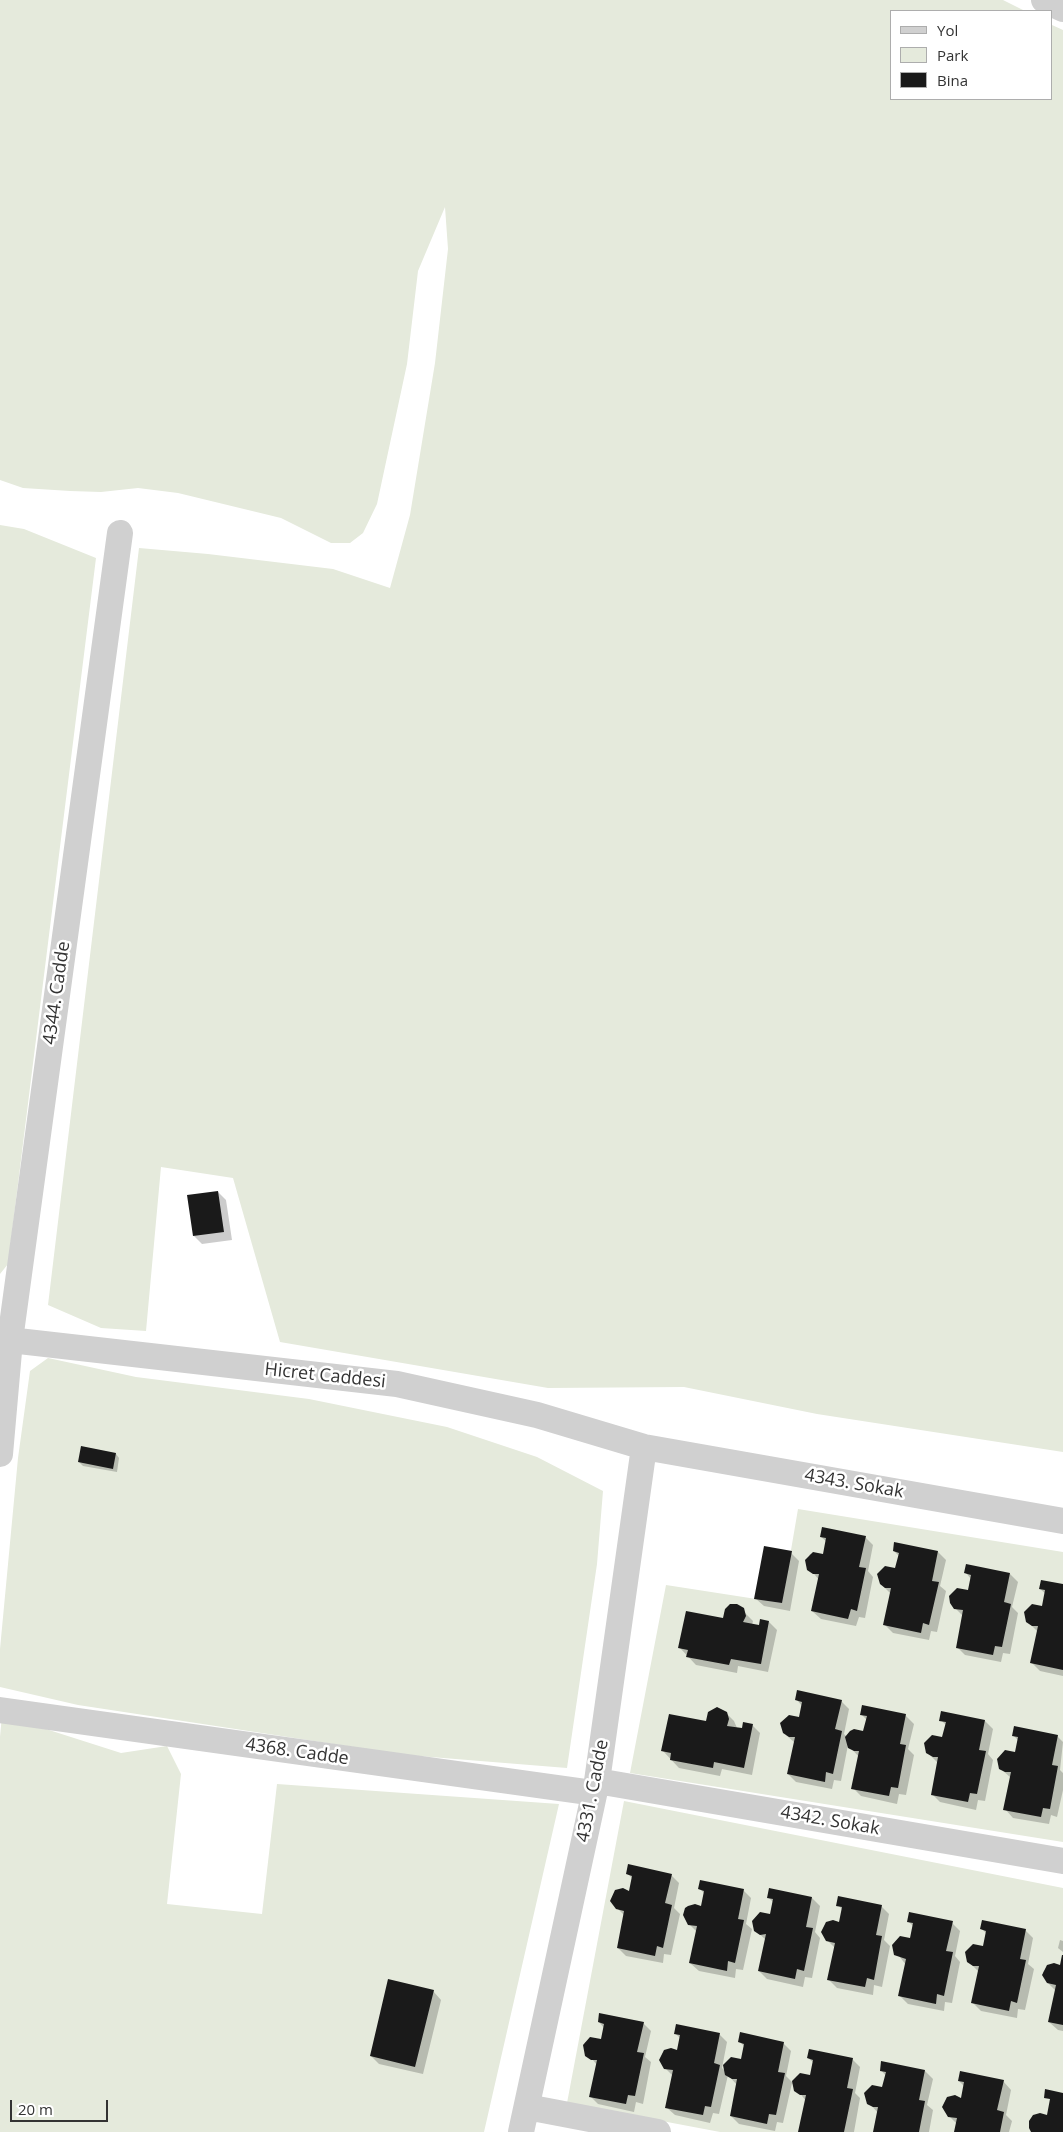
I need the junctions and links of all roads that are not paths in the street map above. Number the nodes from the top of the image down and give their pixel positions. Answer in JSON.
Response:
{"nodes":[{"id":1,"x":1044,"y":0,"type":"edge"},
{"id":2,"x":1063,"y":9,"type":"edge"},
{"id":3,"x":120,"y":532,"type":"dead end"},
{"id":4,"x":5,"y":1340,"type":"edge"},
{"id":5,"x":644,"y":1447,"type":"junction"},
{"id":6,"x":0,"y":1454,"type":"edge"},
{"id":7,"x":1063,"y":1521,"type":"edge"},
{"id":8,"x":0,"y":1710,"type":"edge"},
{"id":9,"x":596,"y":1787,"type":"junction"},
{"id":10,"x":1063,"y":1861,"type":"edge"},
{"id":11,"x":528,"y":2107,"type":"junction"},
{"id":12,"x":521,"y":2132,"type":"edge"},
{"id":13,"x":658,"y":2132,"type":"edge"}],
"edges":[{"from":1,"to":2,"type":"street"},
{"from":3,"to":4,"type":"street","name":"4344. Cadde"},
{"from":4,"to":5,"type":"street","name":"Hicret Caddesi"},
{"from":4,"to":6,"type":"street","name":"4344. Cadde"},
{"from":5,"to":7,"type":"street","name":"4343. Sokak"},
{"from":5,"to":9,"type":"street","name":"4331. Cadde"},
{"from":8,"to":9,"type":"street","name":"4368. Cadde"},
{"from":9,"to":10,"type":"street","name":"4342. Sokak"},
{"from":9,"to":11,"type":"street","name":"4331. Cadde"},
{"from":11,"to":12,"type":"street","name":"4331. Cadde"},
{"from":11,"to":13,"type":"street"}]}
